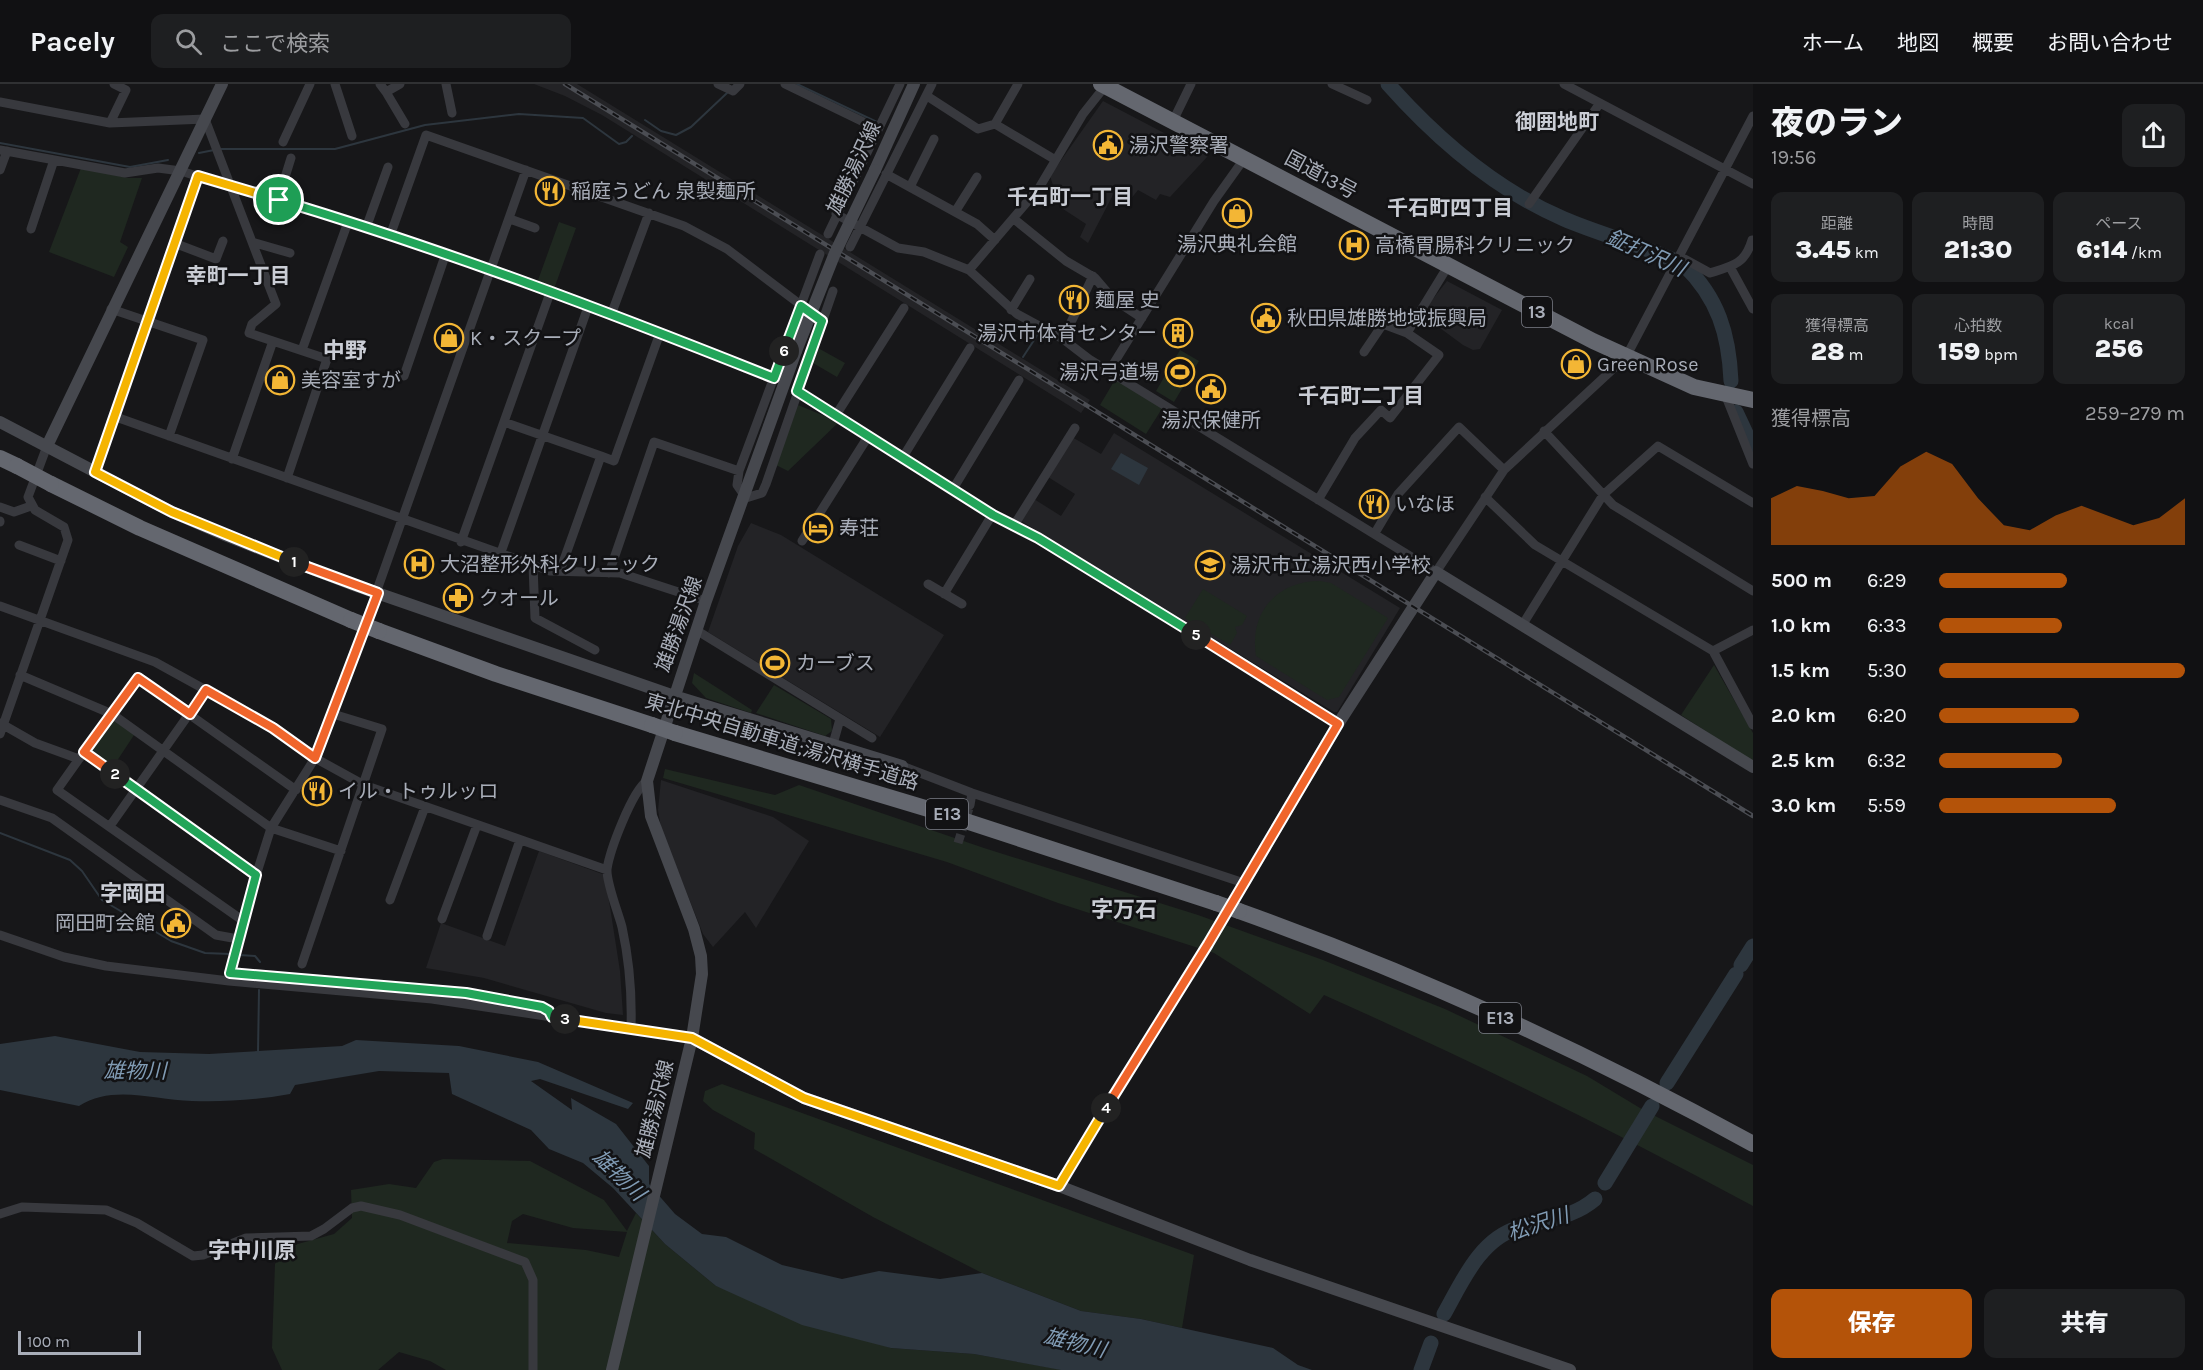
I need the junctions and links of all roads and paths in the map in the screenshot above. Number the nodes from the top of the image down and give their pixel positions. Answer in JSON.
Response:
{"nodes":[{"id":1,"x":114,"y":84,"type":"edge"},
{"id":2,"x":222,"y":84,"type":"edge"},
{"id":3,"x":310,"y":84,"type":"edge"},
{"id":4,"x":335,"y":84,"type":"edge"},
{"id":5,"x":400,"y":84,"type":"edge"},
{"id":6,"x":446,"y":84,"type":"edge"},
{"id":7,"x":718,"y":84,"type":"edge"},
{"id":8,"x":740,"y":84,"type":"edge"},
{"id":9,"x":785,"y":84,"type":"edge"},
{"id":10,"x":887,"y":84,"type":"edge"},
{"id":11,"x":932,"y":84,"type":"edge"},
{"id":12,"x":1018,"y":84,"type":"edge"},
{"id":13,"x":1191,"y":84,"type":"edge"},
{"id":14,"x":1332,"y":84,"type":"edge"},
{"id":15,"x":1564,"y":84,"type":"edge"},
{"id":16,"x":1104,"y":85,"type":"edge"},
{"id":17,"x":906,"y":86,"type":"edge"},
{"id":18,"x":128,"y":87,"type":"edge"},
{"id":19,"x":383,"y":88,"type":"edge"},
{"id":20,"x":927,"y":96,"type":"junction"},
{"id":21,"x":1367,"y":100,"type":"dead end"},
{"id":22,"x":0,"y":102,"type":"edge"},
{"id":23,"x":1600,"y":103,"type":"junction"},
{"id":24,"x":453,"y":113,"type":"dead end"},
{"id":25,"x":1753,"y":116,"type":"edge"},
{"id":26,"x":205,"y":119,"type":"junction"},
{"id":27,"x":1173,"y":121,"type":"junction"},
{"id":28,"x":110,"y":123,"type":"junction"},
{"id":29,"x":405,"y":123,"type":"dead end"},
{"id":30,"x":995,"y":124,"type":"junction"},
{"id":31,"x":878,"y":129,"type":"junction"},
{"id":32,"x":351,"y":136,"type":"dead end"},
{"id":33,"x":934,"y":139,"type":"dead end"},
{"id":34,"x":283,"y":142,"type":"dead end"},
{"id":35,"x":3,"y":151,"type":"edge"},
{"id":36,"x":291,"y":158,"type":"dead end"},
{"id":37,"x":1054,"y":159,"type":"junction"},
{"id":38,"x":1244,"y":159,"type":"junction"},
{"id":39,"x":54,"y":160,"type":"junction"},
{"id":40,"x":388,"y":167,"type":"dead end"},
{"id":41,"x":1724,"y":168,"type":"junction"},
{"id":42,"x":526,"y":170,"type":"junction"},
{"id":43,"x":0,"y":171,"type":"edge"},
{"id":44,"x":181,"y":171,"type":"junction"},
{"id":45,"x":886,"y":174,"type":"junction"},
{"id":46,"x":198,"y":176,"type":"junction"},
{"id":47,"x":977,"y":177,"type":"dead end"},
{"id":48,"x":1753,"y":184,"type":"edge"},
{"id":49,"x":231,"y":187,"type":"junction"},
{"id":50,"x":910,"y":187,"type":"junction"},
{"id":51,"x":279,"y":200,"type":"junction"},
{"id":52,"x":1530,"y":202,"type":"dead end"},
{"id":53,"x":955,"y":212,"type":"junction"},
{"id":54,"x":650,"y":213,"type":"junction"},
{"id":55,"x":836,"y":214,"type":"junction"},
{"id":56,"x":510,"y":219,"type":"junction"},
{"id":57,"x":1014,"y":219,"type":"junction"},
{"id":58,"x":348,"y":222,"type":"junction"},
{"id":59,"x":860,"y":226,"type":"junction"},
{"id":60,"x":366,"y":228,"type":"junction"},
{"id":61,"x":535,"y":228,"type":"dead end"},
{"id":62,"x":31,"y":229,"type":"dead end"},
{"id":63,"x":828,"y":234,"type":"dead end"},
{"id":64,"x":390,"y":236,"type":"junction"},
{"id":65,"x":995,"y":240,"type":"junction"},
{"id":66,"x":1752,"y":240,"type":"edge"},
{"id":67,"x":223,"y":241,"type":"dead end"},
{"id":68,"x":252,"y":242,"type":"junction"},
{"id":69,"x":174,"y":243,"type":"junction"},
{"id":70,"x":850,"y":247,"type":"dead end"},
{"id":71,"x":290,"y":252,"type":"dead end"},
{"id":72,"x":819,"y":254,"type":"dead end"},
{"id":73,"x":445,"y":256,"type":"junction"},
{"id":74,"x":1677,"y":260,"type":"junction"},
{"id":75,"x":1448,"y":266,"type":"junction"},
{"id":76,"x":1730,"y":267,"type":"junction"},
{"id":77,"x":969,"y":270,"type":"junction"},
{"id":78,"x":491,"y":272,"type":"junction"},
{"id":79,"x":1093,"y":276,"type":"junction"},
{"id":80,"x":1030,"y":279,"type":"dead end"},
{"id":81,"x":833,"y":291,"type":"dead end"},
{"id":82,"x":550,"y":293,"type":"junction"},
{"id":83,"x":801,"y":306,"type":"junction"},
{"id":84,"x":588,"y":307,"type":"junction"},
{"id":85,"x":904,"y":308,"type":"dead end"},
{"id":86,"x":111,"y":309,"type":"junction"},
{"id":87,"x":1753,"y":309,"type":"edge"},
{"id":88,"x":1011,"y":310,"type":"junction"},
{"id":89,"x":611,"y":315,"type":"junction"},
{"id":90,"x":1142,"y":318,"type":"junction"},
{"id":91,"x":148,"y":321,"type":"junction"},
{"id":92,"x":822,"y":321,"type":"junction"},
{"id":93,"x":660,"y":333,"type":"junction"},
{"id":94,"x":1407,"y":333,"type":"junction"},
{"id":95,"x":1063,"y":339,"type":"junction"},
{"id":96,"x":273,"y":341,"type":"junction"},
{"id":97,"x":970,"y":348,"type":"dead end"},
{"id":98,"x":302,"y":350,"type":"junction"},
{"id":99,"x":1364,"y":352,"type":"dead end"},
{"id":100,"x":1626,"y":357,"type":"junction"},
{"id":101,"x":1109,"y":371,"type":"junction"},
{"id":102,"x":404,"y":376,"type":"dead end"},
{"id":103,"x":774,"y":378,"type":"junction"},
{"id":104,"x":1019,"y":380,"type":"dead end"},
{"id":105,"x":797,"y":391,"type":"junction"},
{"id":106,"x":1725,"y":394,"type":"junction"},
{"id":107,"x":1753,"y":400,"type":"edge"},
{"id":108,"x":836,"y":415,"type":"junction"},
{"id":109,"x":116,"y":417,"type":"junction"},
{"id":110,"x":0,"y":422,"type":"edge"},
{"id":111,"x":504,"y":422,"type":"junction"},
{"id":112,"x":1075,"y":428,"type":"dead end"},
{"id":113,"x":1544,"y":431,"type":"junction"},
{"id":114,"x":542,"y":435,"type":"junction"},
{"id":115,"x":869,"y":435,"type":"junction"},
{"id":116,"x":169,"y":436,"type":"junction"},
{"id":117,"x":47,"y":446,"type":"junction"},
{"id":118,"x":601,"y":456,"type":"junction"},
{"id":119,"x":903,"y":457,"type":"junction"},
{"id":120,"x":0,"y":458,"type":"edge"},
{"id":121,"x":232,"y":459,"type":"junction"},
{"id":122,"x":1753,"y":464,"type":"edge"},
{"id":123,"x":1504,"y":470,"type":"junction"},
{"id":124,"x":739,"y":471,"type":"junction"},
{"id":125,"x":95,"y":472,"type":"junction"},
{"id":126,"x":287,"y":478,"type":"junction"},
{"id":127,"x":953,"y":489,"type":"junction"},
{"id":128,"x":1603,"y":495,"type":"junction"},
{"id":129,"x":1485,"y":497,"type":"junction"},
{"id":130,"x":746,"y":498,"type":"junction"},
{"id":131,"x":1318,"y":500,"type":"junction"},
{"id":132,"x":1753,"y":502,"type":"edge"},
{"id":133,"x":31,"y":506,"type":"junction"},
{"id":134,"x":0,"y":507,"type":"edge"},
{"id":135,"x":993,"y":515,"type":"junction"},
{"id":136,"x":403,"y":520,"type":"junction"},
{"id":137,"x":1013,"y":527,"type":"junction"},
{"id":138,"x":1375,"y":533,"type":"junction"},
{"id":139,"x":802,"y":541,"type":"dead end"},
{"id":140,"x":461,"y":542,"type":"junction"},
{"id":141,"x":19,"y":545,"type":"dead end"},
{"id":142,"x":500,"y":555,"type":"junction"},
{"id":143,"x":61,"y":561,"type":"junction"},
{"id":144,"x":1562,"y":561,"type":"junction"},
{"id":145,"x":532,"y":565,"type":"junction"},
{"id":146,"x":560,"y":571,"type":"junction"},
{"id":147,"x":1436,"y":572,"type":"junction"},
{"id":148,"x":609,"y":573,"type":"junction"},
{"id":149,"x":928,"y":584,"type":"dead end"},
{"id":150,"x":1753,"y":591,"type":"edge"},
{"id":151,"x":378,"y":593,"type":"junction"},
{"id":152,"x":944,"y":594,"type":"junction"},
{"id":153,"x":706,"y":601,"type":"junction"},
{"id":154,"x":962,"y":604,"type":"dead end"},
{"id":155,"x":0,"y":606,"type":"edge"},
{"id":156,"x":40,"y":620,"type":"junction"},
{"id":157,"x":1523,"y":624,"type":"junction"},
{"id":158,"x":696,"y":630,"type":"junction"},
{"id":159,"x":1753,"y":630,"type":"edge"},
{"id":160,"x":595,"y":650,"type":"dead end"},
{"id":161,"x":1713,"y":651,"type":"junction"},
{"id":162,"x":20,"y":675,"type":"junction"},
{"id":163,"x":206,"y":690,"type":"junction"},
{"id":164,"x":674,"y":696,"type":"junction"},
{"id":165,"x":112,"y":714,"type":"junction"},
{"id":166,"x":190,"y":714,"type":"junction"},
{"id":167,"x":333,"y":714,"type":"junction"},
{"id":168,"x":840,"y":719,"type":"junction"},
{"id":169,"x":1338,"y":724,"type":"junction"},
{"id":170,"x":1753,"y":725,"type":"edge"},
{"id":171,"x":1,"y":727,"type":"edge"},
{"id":172,"x":872,"y":738,"type":"dead end"},
{"id":173,"x":833,"y":744,"type":"junction"},
{"id":174,"x":164,"y":751,"type":"junction"},
{"id":175,"x":82,"y":756,"type":"junction"},
{"id":176,"x":315,"y":758,"type":"junction"},
{"id":177,"x":902,"y":766,"type":"joint"},
{"id":178,"x":1753,"y":766,"type":"edge"},
{"id":179,"x":647,"y":782,"type":"junction"},
{"id":180,"x":364,"y":785,"type":"junction"},
{"id":181,"x":137,"y":790,"type":"junction"},
{"id":182,"x":296,"y":790,"type":"junction"},
{"id":183,"x":972,"y":793,"type":"junction"},
{"id":184,"x":0,"y":800,"type":"edge"},
{"id":185,"x":970,"y":805,"type":"tunnel mouth"},
{"id":186,"x":425,"y":807,"type":"junction"},
{"id":187,"x":477,"y":825,"type":"junction"},
{"id":188,"x":110,"y":826,"type":"junction"},
{"id":189,"x":271,"y":828,"type":"junction"},
{"id":190,"x":520,"y":840,"type":"junction"},
{"id":191,"x":341,"y":851,"type":"junction"},
{"id":192,"x":607,"y":870,"type":"junction"},
{"id":193,"x":256,"y":875,"type":"junction"},
{"id":194,"x":1244,"y":883,"type":"junction"},
{"id":195,"x":390,"y":900,"type":"dead end"},
{"id":196,"x":442,"y":919,"type":"dead end"},
{"id":197,"x":242,"y":921,"type":"junction"},
{"id":198,"x":0,"y":935,"type":"edge"},
{"id":199,"x":487,"y":936,"type":"dead end"},
{"id":200,"x":238,"y":939,"type":"junction"},
{"id":201,"x":302,"y":964,"type":"dead end"},
{"id":202,"x":230,"y":977,"type":"junction"},
{"id":203,"x":631,"y":1028,"type":"junction"},
{"id":204,"x":692,"y":1038,"type":"junction"},
{"id":205,"x":1753,"y":1144,"type":"edge"},
{"id":206,"x":1059,"y":1186,"type":"junction"},
{"id":207,"x":0,"y":1214,"type":"edge"},
{"id":208,"x":533,"y":1370,"type":"edge"},
{"id":209,"x":612,"y":1370,"type":"edge"},
{"id":210,"x":1570,"y":1370,"type":"edge"}],
"edges":[{"from":1,"to":18,"type":"street"},
{"from":2,"to":26,"type":"street"},
{"from":3,"to":34,"type":"street"},
{"from":4,"to":32,"type":"street"},
{"from":5,"to":19,"type":"street"},
{"from":6,"to":24,"type":"street"},
{"from":7,"to":8,"type":"street"},
{"from":9,"to":31,"type":"street"},
{"from":10,"to":17,"type":"street"},
{"from":11,"to":20,"type":"street"},
{"from":12,"to":30,"type":"street"},
{"from":13,"to":27,"type":"street"},
{"from":14,"to":21,"type":"street"},
{"from":15,"to":23,"type":"street"},
{"from":16,"to":27,"type":"highway","name":"国道13号","number":"13"},
{"from":16,"to":37,"type":"street"},
{"from":17,"to":31,"type":"street"},
{"from":17,"to":130,"type":"street","name":"雄勝湯沢線","bridge":true},
{"from":18,"to":28,"type":"street"},
{"from":19,"to":29,"type":"street"},
{"from":20,"to":30,"type":"street"},
{"from":20,"to":45,"type":"street"},
{"from":22,"to":28,"type":"street"},
{"from":23,"to":41,"type":"street"},
{"from":23,"to":52,"type":"street"},
{"from":25,"to":41,"type":"street"},
{"from":26,"to":28,"type":"street"},
{"from":26,"to":44,"type":"street"},
{"from":26,"to":49,"type":"street"},
{"from":27,"to":38,"type":"highway","name":"国道13号","number":"13"},
{"from":30,"to":37,"type":"street"},
{"from":31,"to":55,"type":"street"},
{"from":33,"to":50,"type":"street"},
{"from":35,"to":39,"type":"street"},
{"from":35,"to":43,"type":"street"},
{"from":36,"to":51,"type":"street"},
{"from":37,"to":57,"type":"street"},
{"from":38,"to":75,"type":"highway","name":"国道13号","number":"13"},
{"from":38,"to":90,"type":"street"},
{"from":39,"to":44,"type":"street"},
{"from":39,"to":62,"type":"street"},
{"from":40,"to":60,"type":"street"},
{"from":41,"to":48,"type":"street"},
{"from":41,"to":74,"type":"street"},
{"from":42,"to":54,"type":"street"},
{"from":42,"to":56,"type":"street"},
{"from":42,"to":64,"type":"street"},
{"from":44,"to":46,"type":"street"},
{"from":44,"to":86,"type":"street"},
{"from":45,"to":50,"type":"street"},
{"from":45,"to":59,"type":"street"},
{"from":46,"to":49,"type":"street"},
{"from":46,"to":69,"type":"street"},
{"from":47,"to":53,"type":"street"},
{"from":49,"to":51,"type":"street"},
{"from":49,"to":68,"type":"street"},
{"from":50,"to":53,"type":"street"},
{"from":51,"to":58,"type":"street"},
{"from":53,"to":65,"type":"street"},
{"from":54,"to":83,"type":"street"},
{"from":54,"to":89,"type":"street"},
{"from":55,"to":59,"type":"street"},
{"from":55,"to":63,"type":"street"},
{"from":56,"to":61,"type":"street"},
{"from":56,"to":78,"type":"street"},
{"from":57,"to":65,"type":"street"},
{"from":57,"to":79,"type":"street"},
{"from":58,"to":60,"type":"street"},
{"from":58,"to":98,"type":"street"},
{"from":59,"to":70,"type":"street"},
{"from":59,"to":77,"type":"street"},
{"from":60,"to":64,"type":"street"},
{"from":64,"to":73,"type":"street"},
{"from":65,"to":77,"type":"street"},
{"from":66,"to":76,"type":"street"},
{"from":67,"to":69,"type":"street"},
{"from":68,"to":71,"type":"street"},
{"from":68,"to":96,"type":"street"},
{"from":69,"to":91,"type":"street"},
{"from":72,"to":83,"type":"street"},
{"from":73,"to":78,"type":"street"},
{"from":73,"to":102,"type":"street"},
{"from":74,"to":76,"type":"street"},
{"from":74,"to":100,"type":"street"},
{"from":75,"to":94,"type":"street"},
{"from":75,"to":100,"type":"highway","name":"国道13号","number":"13"},
{"from":76,"to":87,"type":"street"},
{"from":77,"to":88,"type":"street"},
{"from":78,"to":82,"type":"street"},
{"from":78,"to":136,"type":"street"},
{"from":79,"to":90,"type":"street"},
{"from":79,"to":95,"type":"street"},
{"from":80,"to":88,"type":"street"},
{"from":81,"to":92,"type":"street"},
{"from":82,"to":84,"type":"street"},
{"from":82,"to":111,"type":"street"},
{"from":83,"to":92,"type":"street"},
{"from":83,"to":103,"type":"street"},
{"from":84,"to":89,"type":"street"},
{"from":84,"to":114,"type":"street"},
{"from":85,"to":108,"type":"street"},
{"from":86,"to":91,"type":"street"},
{"from":86,"to":117,"type":"street"},
{"from":88,"to":95,"type":"street"},
{"from":89,"to":93,"type":"street"},
{"from":90,"to":101,"type":"street"},
{"from":91,"to":109,"type":"street"},
{"from":91,"to":116,"type":"street"},
{"from":92,"to":105,"type":"street"},
{"from":93,"to":103,"type":"street"},
{"from":93,"to":118,"type":"street"},
{"from":94,"to":99,"type":"street"},
{"from":94,"to":131,"type":"street"},
{"from":95,"to":101,"type":"street"},
{"from":96,"to":98,"type":"street"},
{"from":96,"to":121,"type":"street"},
{"from":97,"to":119,"type":"street"},
{"from":98,"to":126,"type":"street"},
{"from":100,"to":106,"type":"highway","name":"国道13号","number":"13"},
{"from":100,"to":113,"type":"street"},
{"from":101,"to":131,"type":"street"},
{"from":103,"to":124,"type":"street"},
{"from":104,"to":127,"type":"street"},
{"from":105,"to":108,"type":"street"},
{"from":105,"to":130,"type":"street"},
{"from":106,"to":107,"type":"highway","name":"国道13号","number":"13"},
{"from":106,"to":122,"type":"street"},
{"from":108,"to":115,"type":"street"},
{"from":109,"to":116,"type":"street"},
{"from":109,"to":125,"type":"street"},
{"from":110,"to":117,"type":"street"},
{"from":111,"to":114,"type":"street"},
{"from":111,"to":140,"type":"street"},
{"from":112,"to":137,"type":"street"},
{"from":113,"to":123,"type":"street"},
{"from":113,"to":128,"type":"street"},
{"from":114,"to":118,"type":"street"},
{"from":114,"to":142,"type":"street"},
{"from":115,"to":119,"type":"street"},
{"from":115,"to":139,"type":"street"},
{"from":116,"to":121,"type":"street"},
{"from":117,"to":125,"type":"street"},
{"from":117,"to":133,"type":"street"},
{"from":118,"to":146,"type":"street"},
{"from":119,"to":127,"type":"street"},
{"from":120,"to":205,"type":"highway","name":"東北中央自動車道;湯沢横手道路","number":"E13","bridge":true},
{"from":121,"to":126,"type":"street"},
{"from":123,"to":129,"type":"street"},
{"from":123,"to":138,"type":"street"},
{"from":124,"to":130,"type":"street"},
{"from":124,"to":148,"type":"street"},
{"from":125,"to":151,"type":"street"},
{"from":126,"to":136,"type":"street"},
{"from":127,"to":135,"type":"street"},
{"from":128,"to":132,"type":"street"},
{"from":128,"to":144,"type":"street"},
{"from":128,"to":150,"type":"street"},
{"from":129,"to":144,"type":"street"},
{"from":129,"to":147,"type":"street"},
{"from":130,"to":153,"type":"street","name":"雄勝湯沢線"},
{"from":131,"to":138,"type":"street"},
{"from":133,"to":134,"type":"street"},
{"from":133,"to":143,"type":"street"},
{"from":135,"to":137,"type":"street"},
{"from":135,"to":152,"type":"street"},
{"from":136,"to":140,"type":"street"},
{"from":136,"to":151,"type":"street"},
{"from":137,"to":169,"type":"street"},
{"from":138,"to":147,"type":"street"},
{"from":140,"to":142,"type":"street"},
{"from":141,"to":143,"type":"street"},
{"from":142,"to":145,"type":"street"},
{"from":143,"to":156,"type":"street"},
{"from":144,"to":157,"type":"street"},
{"from":144,"to":161,"type":"street"},
{"from":145,"to":146,"type":"street"},
{"from":145,"to":160,"type":"street"},
{"from":146,"to":148,"type":"street"},
{"from":147,"to":157,"type":"street"},
{"from":147,"to":169,"type":"street"},
{"from":148,"to":153,"type":"street"},
{"from":149,"to":152,"type":"street"},
{"from":151,"to":164,"type":"street"},
{"from":151,"to":167,"type":"street"},
{"from":152,"to":154,"type":"street"},
{"from":153,"to":158,"type":"street","name":"雄勝湯沢線"},
{"from":155,"to":156,"type":"street"},
{"from":156,"to":162,"type":"street"},
{"from":156,"to":163,"type":"street"},
{"from":157,"to":178,"type":"street"},
{"from":158,"to":164,"type":"street","name":"雄勝湯沢線"},
{"from":158,"to":168,"type":"street"},
{"from":159,"to":161,"type":"street"},
{"from":161,"to":170,"type":"street"},
{"from":162,"to":165,"type":"street"},
{"from":162,"to":171,"type":"street"},
{"from":163,"to":166,"type":"street"},
{"from":163,"to":176,"type":"street"},
{"from":164,"to":173,"type":"street"},
{"from":164,"to":179,"type":"street","name":"雄勝湯沢線"},
{"from":165,"to":166,"type":"street"},
{"from":165,"to":174,"type":"street"},
{"from":165,"to":175,"type":"street"},
{"from":166,"to":174,"type":"street"},
{"from":166,"to":182,"type":"street"},
{"from":167,"to":176,"type":"street"},
{"from":167,"to":180,"type":"street"},
{"from":168,"to":172,"type":"street"},
{"from":168,"to":173,"type":"street"},
{"from":169,"to":194,"type":"street"},
{"from":171,"to":175,"type":"street"},
{"from":173,"to":177,"type":"street"},
{"from":174,"to":181,"type":"street"},
{"from":174,"to":189,"type":"street"},
{"from":175,"to":181,"type":"street"},
{"from":175,"to":188,"type":"street"},
{"from":176,"to":180,"type":"street"},
{"from":176,"to":182,"type":"street"},
{"from":177,"to":183,"type":"street"},
{"from":179,"to":192,"type":"street"},
{"from":179,"to":204,"type":"street","name":"雄勝湯沢線"},
{"from":180,"to":186,"type":"street"},
{"from":180,"to":191,"type":"street"},
{"from":181,"to":188,"type":"street"},
{"from":181,"to":193,"type":"street"},
{"from":182,"to":189,"type":"street"},
{"from":183,"to":185,"type":"street"},
{"from":183,"to":194,"type":"street"},
{"from":184,"to":200,"type":"street"},
{"from":186,"to":187,"type":"street"},
{"from":186,"to":195,"type":"street"},
{"from":187,"to":190,"type":"street"},
{"from":187,"to":196,"type":"street"},
{"from":188,"to":197,"type":"street"},
{"from":189,"to":191,"type":"street"},
{"from":189,"to":193,"type":"street"},
{"from":190,"to":192,"type":"street"},
{"from":190,"to":199,"type":"street"},
{"from":191,"to":201,"type":"street"},
{"from":192,"to":203,"type":"street"},
{"from":193,"to":197,"type":"street"},
{"from":194,"to":206,"type":"street"},
{"from":197,"to":200,"type":"street"},
{"from":198,"to":202,"type":"street"},
{"from":200,"to":202,"type":"street"},
{"from":202,"to":203,"type":"street"},
{"from":203,"to":204,"type":"street"},
{"from":204,"to":206,"type":"street"},
{"from":204,"to":209,"type":"street","name":"雄勝湯沢線"},
{"from":206,"to":210,"type":"street"},
{"from":207,"to":208,"type":"street"}]}
